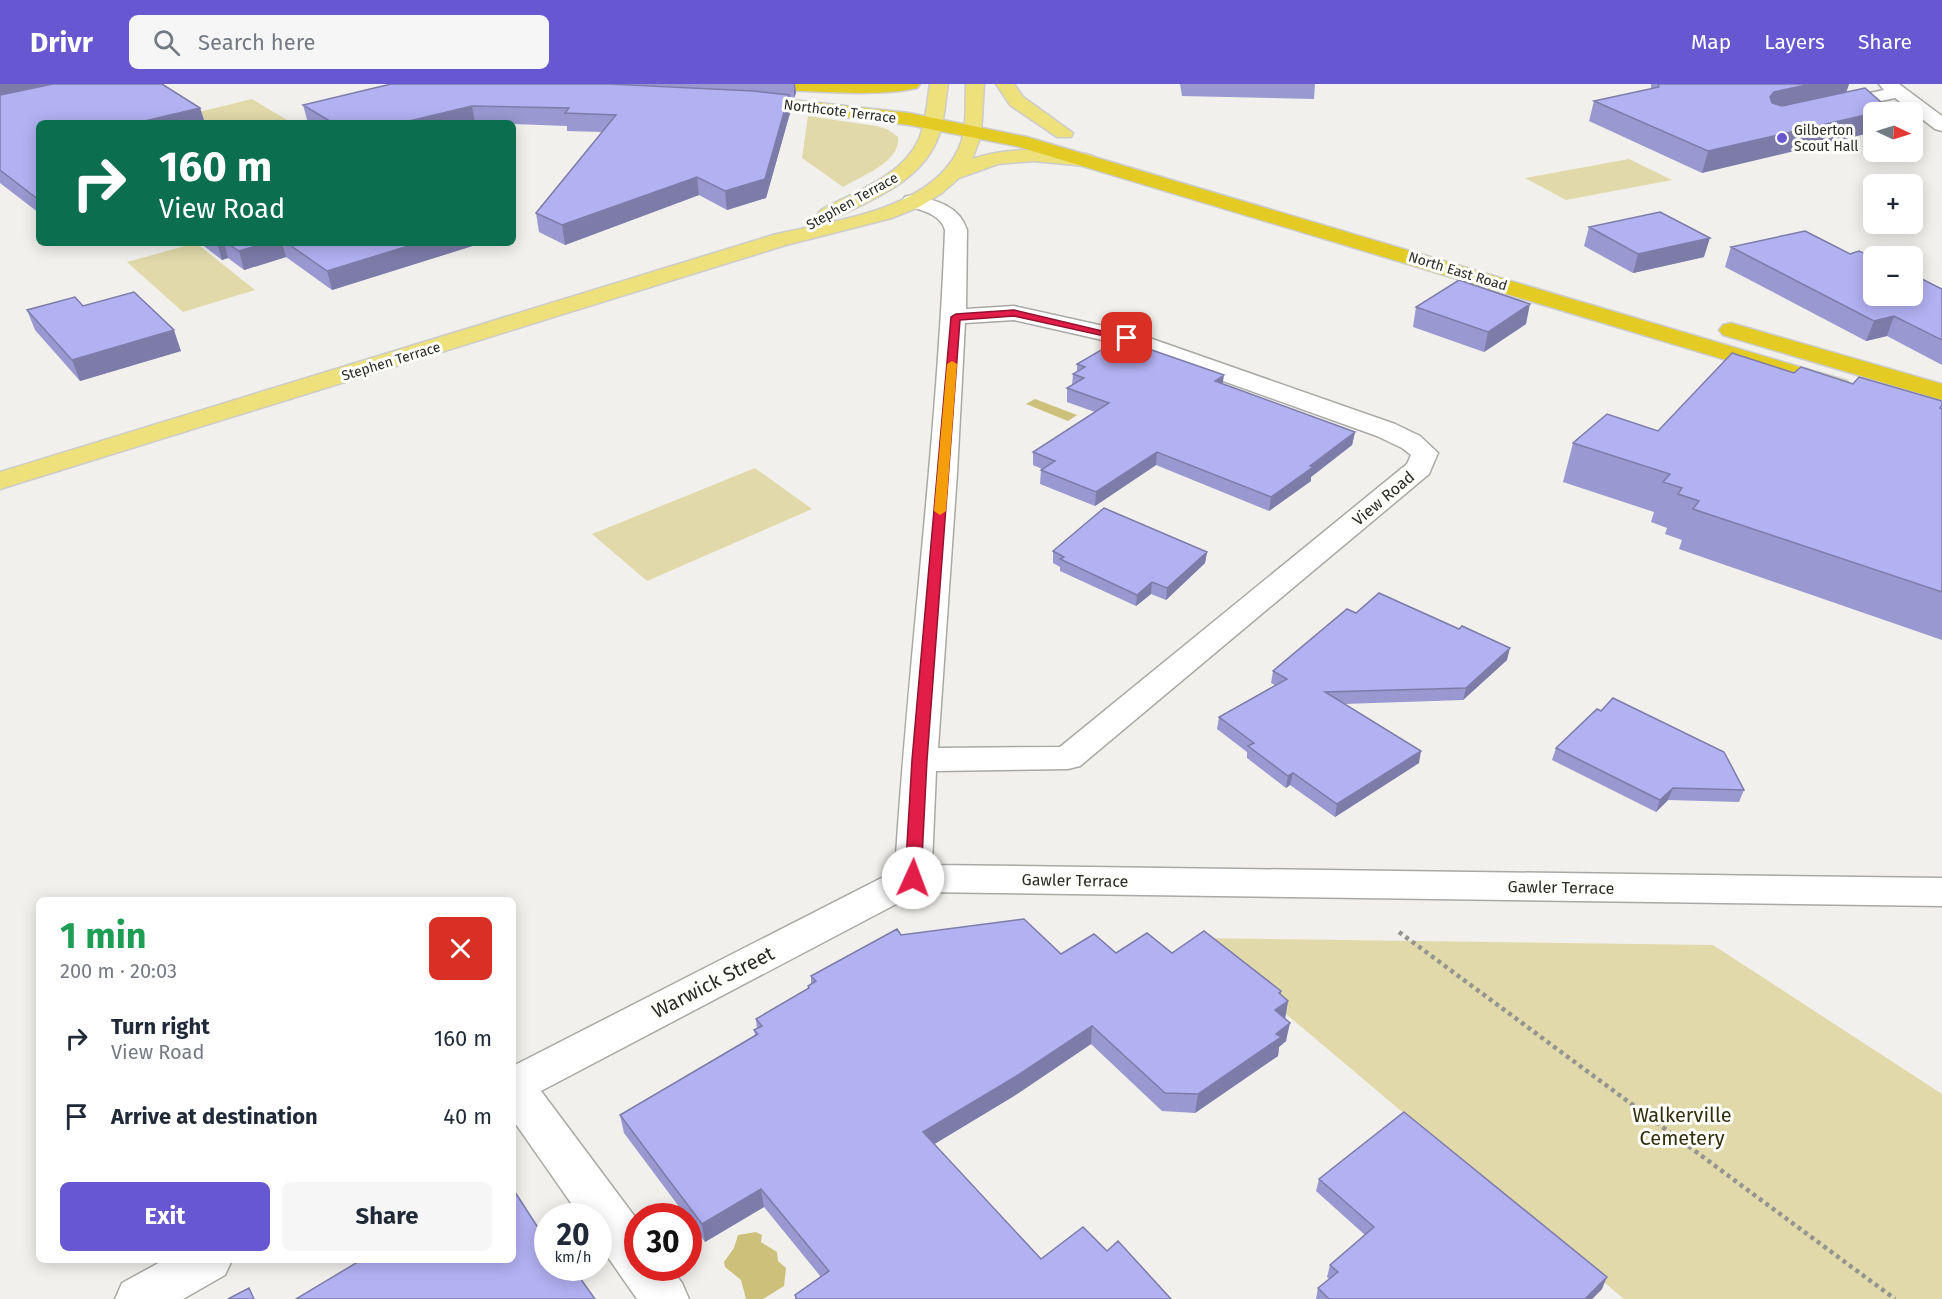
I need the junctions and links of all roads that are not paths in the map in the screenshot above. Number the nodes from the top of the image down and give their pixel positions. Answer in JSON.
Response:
{"nodes":[{"id":1,"x":911,"y":84,"type":"edge"},
{"id":2,"x":939,"y":84,"type":"edge"},
{"id":3,"x":975,"y":84,"type":"edge"},
{"id":4,"x":1005,"y":84,"type":"edge"},
{"id":5,"x":1893,"y":88,"type":"edge"},
{"id":6,"x":738,"y":90,"type":"edge"},
{"id":7,"x":1820,"y":109,"type":"edge"},
{"id":8,"x":933,"y":115,"type":"junction"},
{"id":9,"x":986,"y":120,"type":"junction"},
{"id":10,"x":1942,"y":125,"type":"edge"},
{"id":11,"x":1064,"y":133,"type":"junction"},
{"id":12,"x":1084,"y":138,"type":"dead end"},
{"id":13,"x":1086,"y":160,"type":"junction"},
{"id":14,"x":949,"y":176,"type":"junction"},
{"id":15,"x":1264,"y":192,"type":"dead end"},
{"id":16,"x":912,"y":201,"type":"junction"},
{"id":17,"x":1334,"y":212,"type":"dead end"},
{"id":18,"x":781,"y":240,"type":"junction"},
{"id":19,"x":956,"y":317,"type":"junction"},
{"id":20,"x":1712,"y":324,"type":"dead end"},
{"id":21,"x":1942,"y":392,"type":"edge"},
{"id":22,"x":1862,"y":393,"type":"edge"},
{"id":23,"x":0,"y":481,"type":"edge"},
{"id":24,"x":920,"y":760,"type":"junction"},
{"id":25,"x":913,"y":878,"type":"junction"},
{"id":26,"x":1942,"y":892,"type":"edge"},
{"id":27,"x":516,"y":1084,"type":"edge"},
{"id":28,"x":516,"y":1090,"type":"edge"},
{"id":29,"x":624,"y":1241,"type":"edge"},
{"id":30,"x":203,"y":1263,"type":"edge"},
{"id":31,"x":652,"y":1281,"type":"edge"},
{"id":32,"x":139,"y":1299,"type":"edge"},
{"id":33,"x":665,"y":1299,"type":"edge"}],
"edges":[{"from":1,"to":6,"type":"highway"},
{"from":2,"to":8,"type":"main road","name":"Stephen Terrace"},
{"from":3,"to":9,"type":"main road","name":"Stephen Terrace"},
{"from":4,"to":11,"type":"main road"},
{"from":5,"to":7,"type":"street"},
{"from":5,"to":10,"type":"street"},
{"from":6,"to":8,"type":"highway","name":"Northcote Terrace"},
{"from":8,"to":9,"type":"highway","name":"Northcote Terrace"},
{"from":8,"to":18,"type":"main road","name":"Stephen Terrace"},
{"from":9,"to":11,"type":"highway"},
{"from":9,"to":13,"type":"highway","name":"North East Road"},
{"from":9,"to":14,"type":"main road","name":"Stephen Terrace"},
{"from":11,"to":12,"type":"highway"},
{"from":13,"to":14,"type":"main road"},
{"from":13,"to":22,"type":"highway","name":"North East Road"},
{"from":14,"to":16,"type":"main road","name":"Stephen Terrace"},
{"from":15,"to":17,"type":"highway"},
{"from":16,"to":18,"type":"main road","name":"Stephen Terrace"},
{"from":16,"to":19,"type":"street"},
{"from":18,"to":23,"type":"main road","name":"Stephen Terrace"},
{"from":19,"to":24,"type":"street"},
{"from":19,"to":24,"type":"street","name":"View Road"},
{"from":20,"to":21,"type":"highway"},
{"from":24,"to":25,"type":"street"},
{"from":25,"to":26,"type":"street","name":"Gawler Terrace"},
{"from":25,"to":27,"type":"street","name":"Warwick Street"},
{"from":28,"to":29,"type":"street"},
{"from":30,"to":32,"type":"street"},
{"from":31,"to":33,"type":"street"}]}
